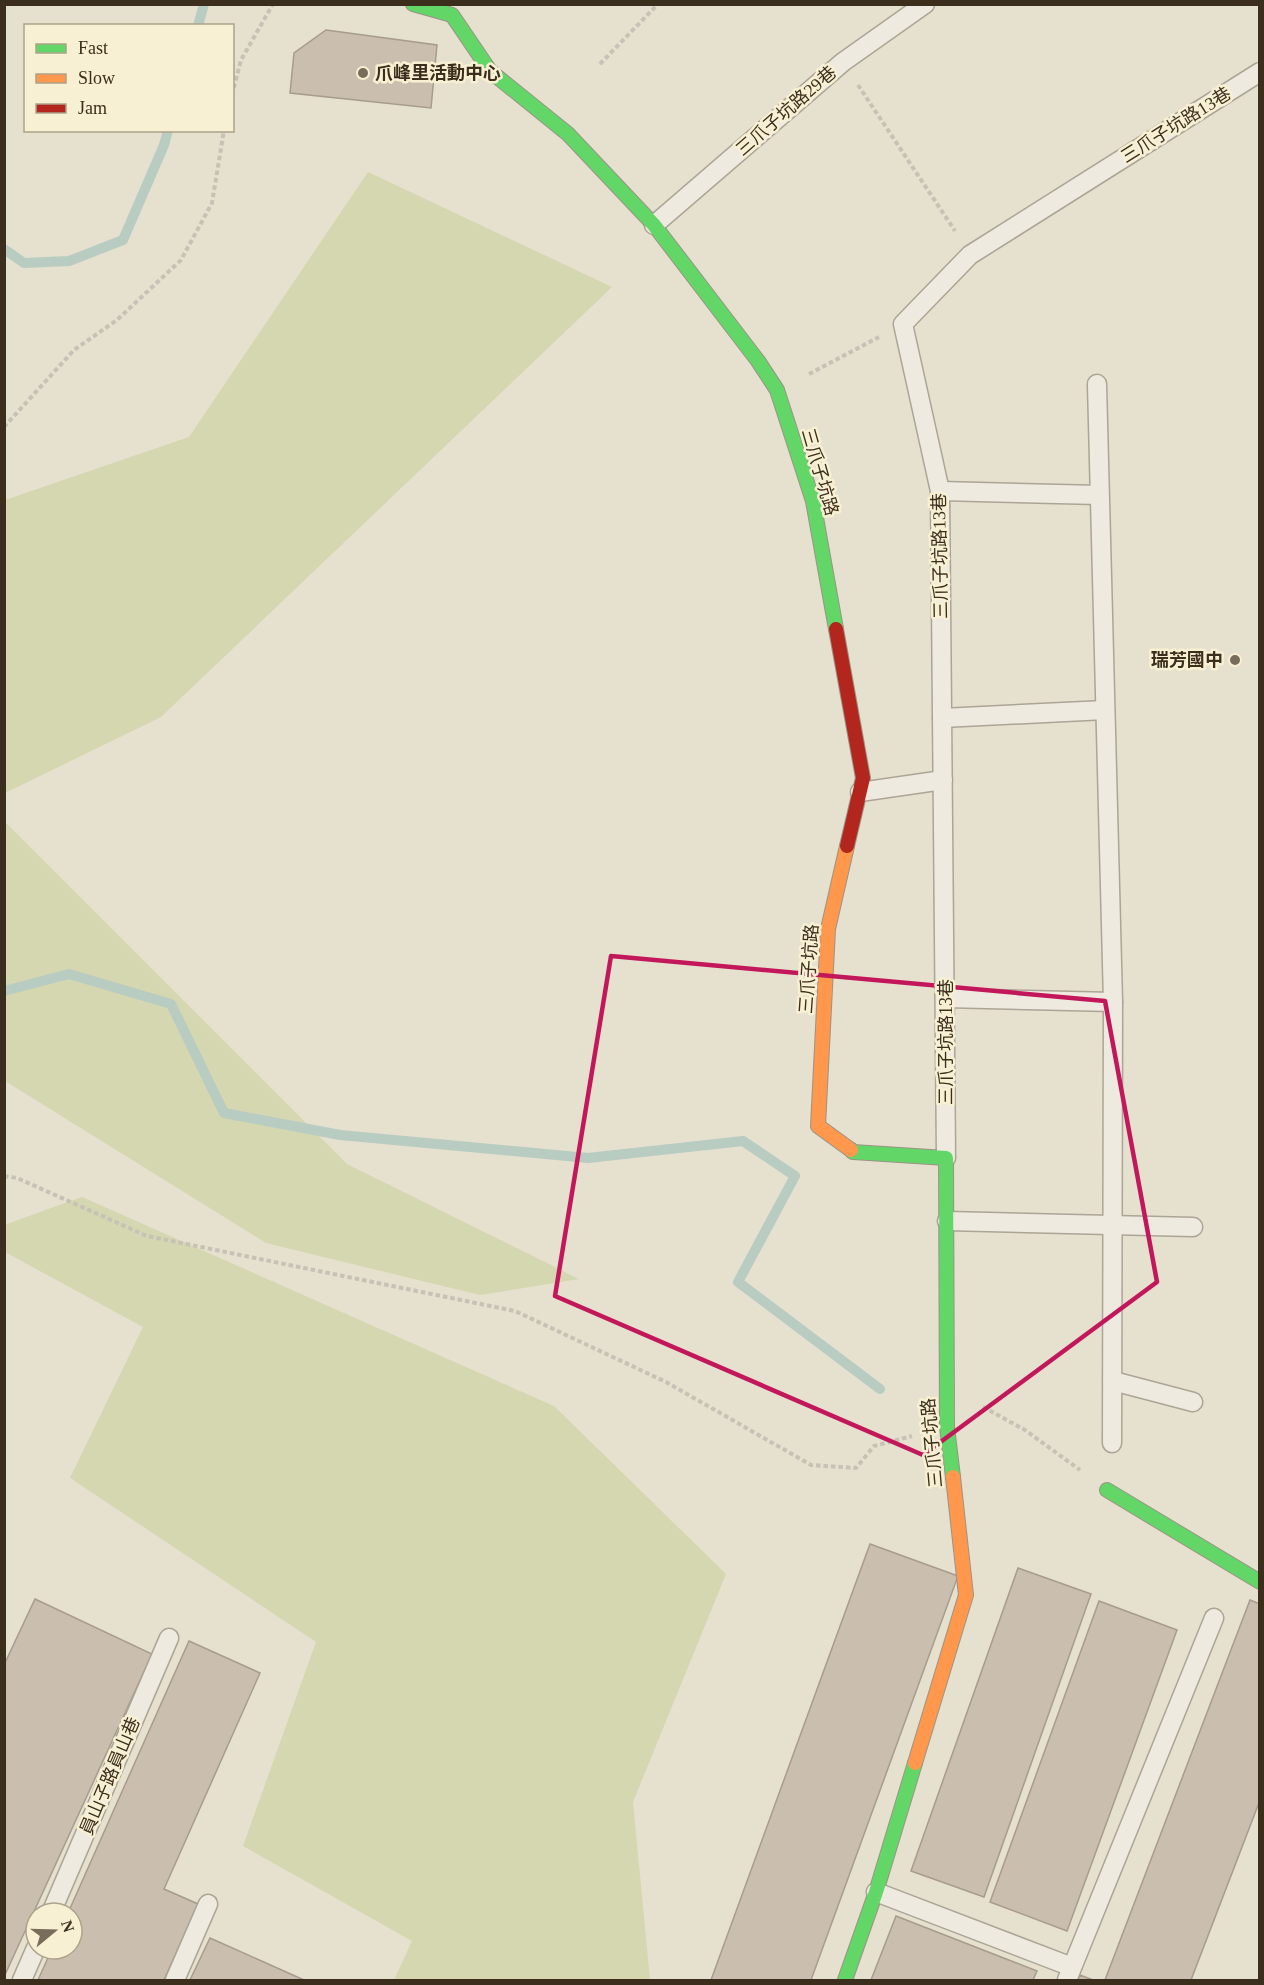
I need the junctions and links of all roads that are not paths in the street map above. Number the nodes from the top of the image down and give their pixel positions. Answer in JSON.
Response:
{"nodes":[{"id":1,"x":413,"y":4,"type":"edge"},
{"id":2,"x":925,"y":4,"type":"edge"},
{"id":3,"x":1260,"y":72,"type":"edge"},
{"id":4,"x":654,"y":225,"type":"junction"},
{"id":5,"x":1097,"y":384,"type":"dead end"},
{"id":6,"x":940,"y":491,"type":"junction"},
{"id":7,"x":1099,"y":495,"type":"junction"},
{"id":8,"x":1106,"y":710,"type":"junction"},
{"id":9,"x":942,"y":718,"type":"junction"},
{"id":10,"x":943,"y":780,"type":"junction"},
{"id":11,"x":860,"y":792,"type":"junction"},
{"id":12,"x":945,"y":998,"type":"junction"},
{"id":13,"x":1113,"y":1002,"type":"junction"},
{"id":14,"x":946,"y":1158,"type":"junction"},
{"id":15,"x":947,"y":1221,"type":"junction"},
{"id":16,"x":1113,"y":1225,"type":"junction"},
{"id":17,"x":1193,"y":1227,"type":"dead end"},
{"id":18,"x":1113,"y":1381,"type":"junction"},
{"id":19,"x":1193,"y":1402,"type":"dead end"},
{"id":20,"x":1112,"y":1443,"type":"dead end"},
{"id":21,"x":1107,"y":1490,"type":"road end"},
{"id":22,"x":1260,"y":1582,"type":"edge"},
{"id":23,"x":1214,"y":1618,"type":"dead end"},
{"id":24,"x":169,"y":1638,"type":"dead end"},
{"id":25,"x":876,"y":1892,"type":"junction"},
{"id":26,"x":56,"y":1901,"type":"edge"},
{"id":27,"x":208,"y":1904,"type":"dead end"},
{"id":28,"x":30,"y":1961,"type":"edge"},
{"id":29,"x":1070,"y":1973,"type":"edge"},
{"id":30,"x":22,"y":1980,"type":"edge"},
{"id":31,"x":175,"y":1980,"type":"edge"},
{"id":32,"x":845,"y":1980,"type":"edge"}],
"edges":[{"from":1,"to":4,"type":"street","name":"三爪子坑路"},
{"from":2,"to":4,"type":"lane","name":"三爪子坑路29巷"},
{"from":3,"to":6,"type":"lane","name":"三爪子坑路13巷"},
{"from":4,"to":11,"type":"street","name":"三爪子坑路"},
{"from":5,"to":7,"type":"lane"},
{"from":6,"to":7,"type":"lane"},
{"from":6,"to":9,"type":"lane","name":"三爪子坑路13巷"},
{"from":7,"to":8,"type":"lane"},
{"from":8,"to":9,"type":"lane"},
{"from":8,"to":13,"type":"lane"},
{"from":9,"to":10,"type":"lane","name":"三爪子坑路13巷"},
{"from":10,"to":11,"type":"lane"},
{"from":10,"to":12,"type":"lane","name":"三爪子坑路13巷"},
{"from":11,"to":14,"type":"street","name":"三爪子坑路"},
{"from":12,"to":13,"type":"lane"},
{"from":12,"to":14,"type":"lane","name":"三爪子坑路13巷"},
{"from":13,"to":16,"type":"lane"},
{"from":14,"to":15,"type":"street","name":"三爪子坑路"},
{"from":15,"to":16,"type":"lane"},
{"from":15,"to":25,"type":"street","name":"三爪子坑路"},
{"from":16,"to":17,"type":"lane"},
{"from":16,"to":18,"type":"lane"},
{"from":18,"to":19,"type":"lane"},
{"from":18,"to":20,"type":"lane"},
{"from":21,"to":22,"type":"street"},
{"from":23,"to":29,"type":"lane"},
{"from":24,"to":26,"type":"lane","name":"員山子路員山巷"},
{"from":25,"to":29,"type":"lane"},
{"from":25,"to":32,"type":"street","name":"三爪子坑路"},
{"from":27,"to":31,"type":"lane"},
{"from":28,"to":30,"type":"lane"}]}
